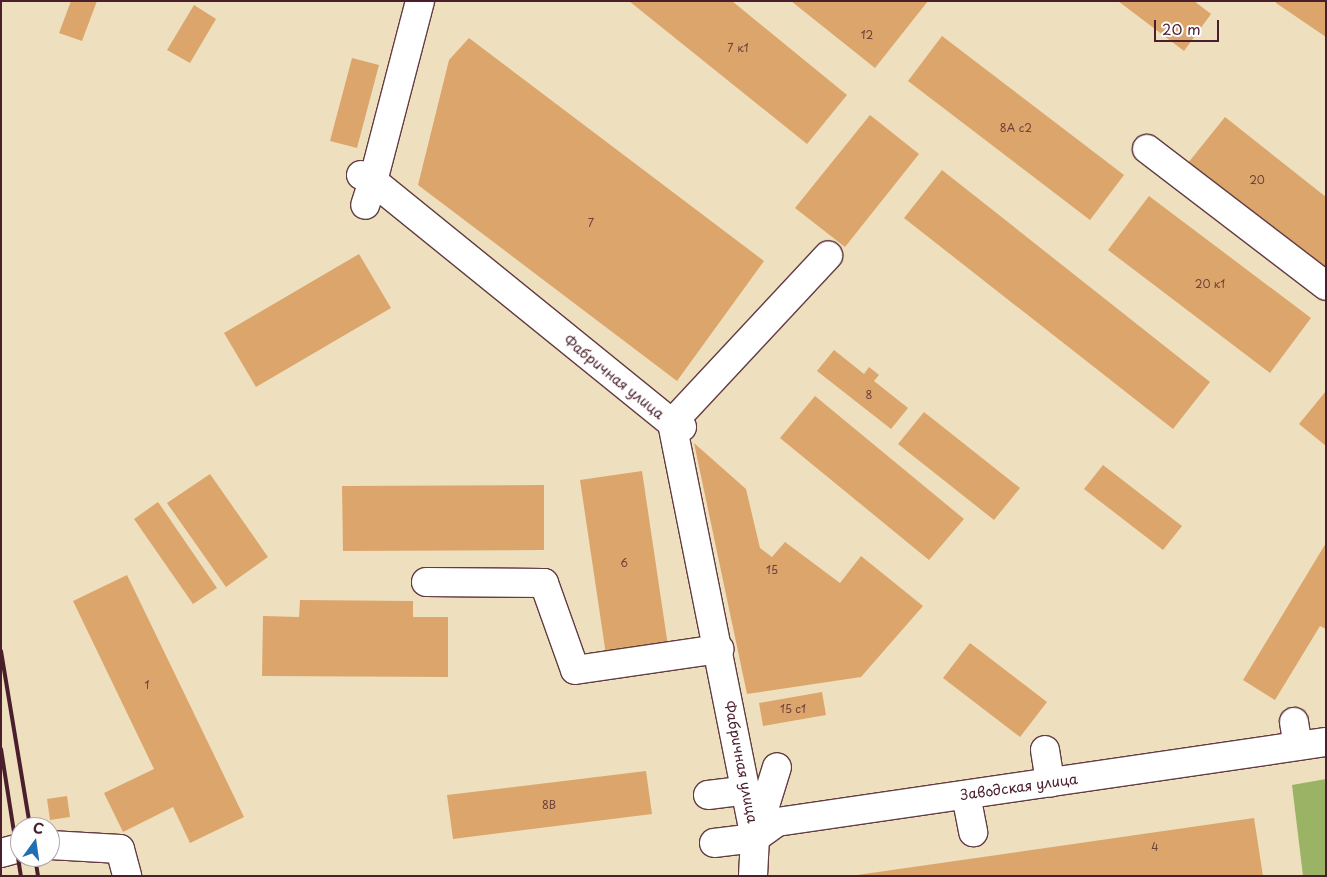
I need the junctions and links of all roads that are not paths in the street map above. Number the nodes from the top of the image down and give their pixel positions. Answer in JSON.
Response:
{"nodes":[{"id":1,"x":420,"y":1,"type":"edge"},
{"id":2,"x":1147,"y":148,"type":"dead end"},
{"id":3,"x":828,"y":256,"type":"dead end"},
{"id":4,"x":1326,"y":286,"type":"edge"},
{"id":5,"x":677,"y":425,"type":"junction"},
{"id":6,"x":426,"y":582,"type":"dead end"},
{"id":7,"x":719,"y":649,"type":"junction"},
{"id":8,"x":1326,"y":742,"type":"edge"},
{"id":9,"x":1045,"y":750,"type":"dead end"},
{"id":10,"x":777,"y":767,"type":"dead end"},
{"id":11,"x":1050,"y":782,"type":"junction"},
{"id":12,"x":746,"y":790,"type":"junction"},
{"id":13,"x":708,"y":795,"type":"dead end"},
{"id":14,"x":966,"y":795,"type":"junction"},
{"id":15,"x":973,"y":832,"type":"dead end"},
{"id":16,"x":755,"y":838,"type":"junction"},
{"id":17,"x":714,"y":843,"type":"dead end"},
{"id":18,"x":60,"y":846,"type":"edge"},
{"id":19,"x":127,"y":876,"type":"edge"},
{"id":20,"x":753,"y":876,"type":"edge"}],
"edges":[{"from":1,"to":5,"type":"street","name":"Фабричная улица"},
{"from":2,"to":4,"type":"street"},
{"from":3,"to":5,"type":"street"},
{"from":5,"to":7,"type":"street","name":"Фабричная улица"},
{"from":6,"to":7,"type":"street"},
{"from":7,"to":12,"type":"street","name":"Фабричная улица"},
{"from":8,"to":11,"type":"street","name":"Заводская улица"},
{"from":9,"to":11,"type":"street"},
{"from":10,"to":16,"type":"street"},
{"from":11,"to":14,"type":"street","name":"Заводская улица"},
{"from":12,"to":13,"type":"street"},
{"from":12,"to":16,"type":"street","name":"Фабричная улица"},
{"from":14,"to":15,"type":"street"},
{"from":14,"to":16,"type":"street","name":"Заводская улица"},
{"from":16,"to":17,"type":"street"},
{"from":16,"to":20,"type":"street"},
{"from":18,"to":19,"type":"street"}]}
